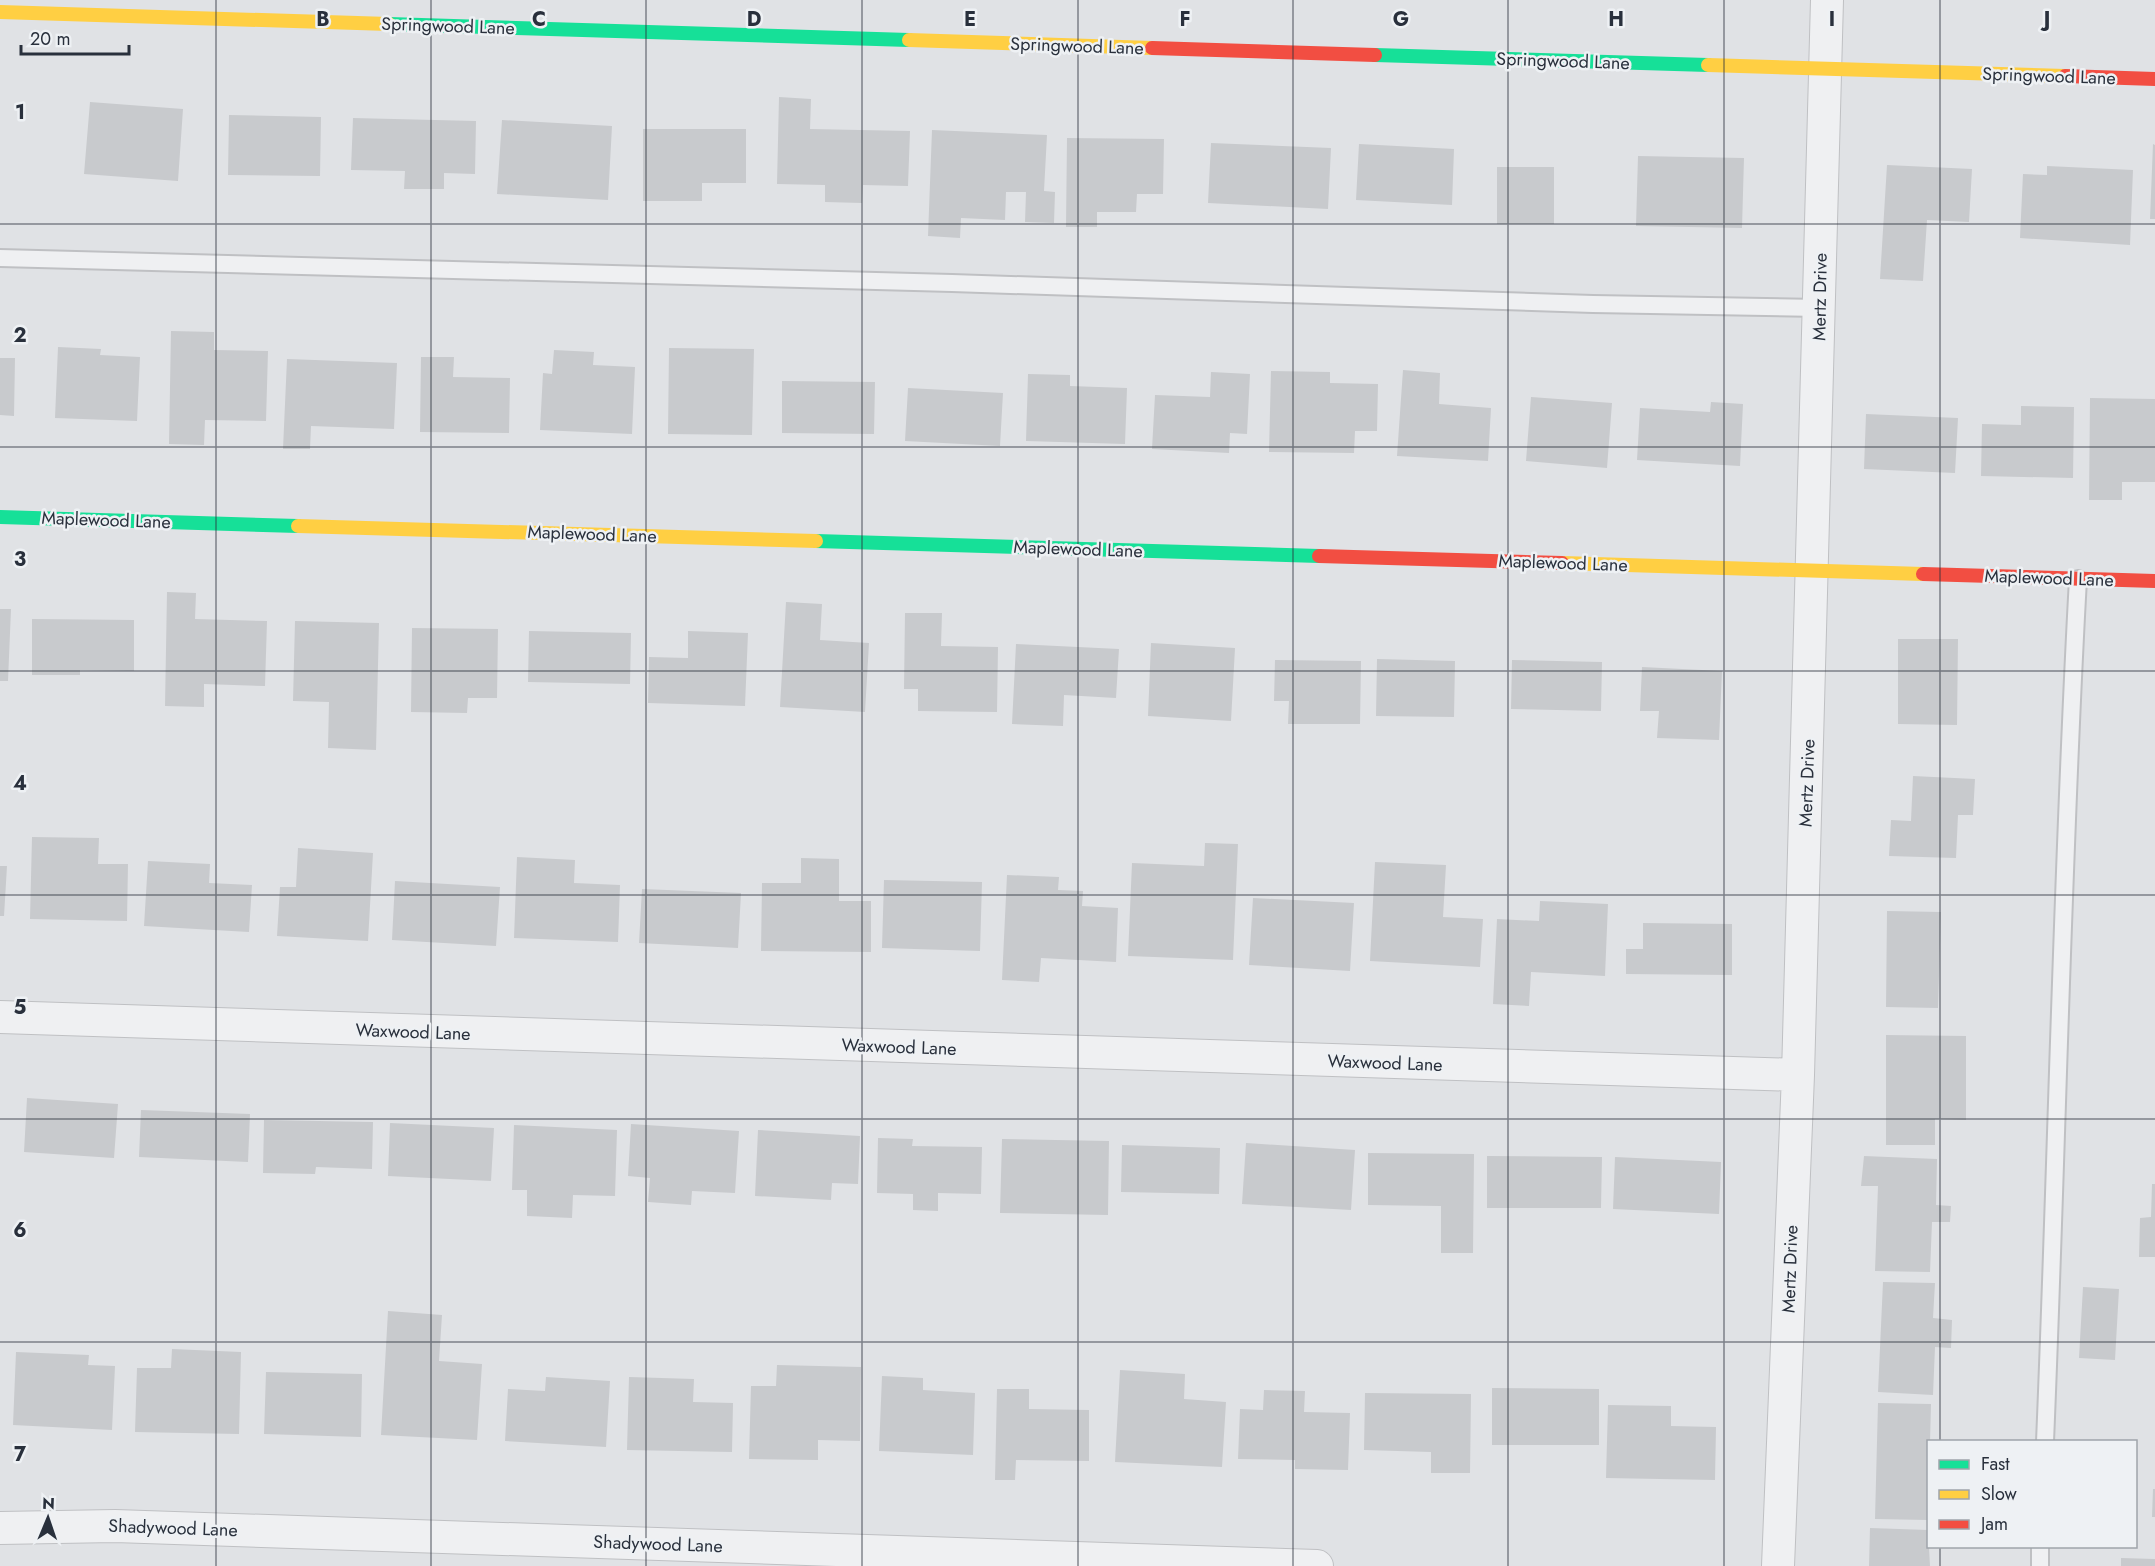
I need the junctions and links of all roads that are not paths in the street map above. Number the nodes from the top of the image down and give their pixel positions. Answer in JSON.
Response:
{"nodes":[{"id":1,"x":1827,"y":0,"type":"edge"},
{"id":2,"x":0,"y":12,"type":"edge"},
{"id":3,"x":1825,"y":69,"type":"junction"},
{"id":4,"x":2155,"y":79,"type":"edge"},
{"id":5,"x":0,"y":258,"type":"edge"},
{"id":6,"x":1819,"y":308,"type":"junction"},
{"id":7,"x":0,"y":517,"type":"edge"},
{"id":8,"x":1813,"y":571,"type":"junction"},
{"id":9,"x":2078,"y":579,"type":"junction"},
{"id":10,"x":2155,"y":581,"type":"edge"},
{"id":11,"x":0,"y":1017,"type":"edge"},
{"id":12,"x":1798,"y":1076,"type":"junction"},
{"id":13,"x":2045,"y":1440,"type":"edge"},
{"id":14,"x":0,"y":1528,"type":"edge"},
{"id":15,"x":2040,"y":1548,"type":"edge"},
{"id":16,"x":1317,"y":1566,"type":"edge"},
{"id":17,"x":1778,"y":1566,"type":"edge"},
{"id":18,"x":2040,"y":1566,"type":"edge"}],
"edges":[{"from":1,"to":3,"type":"street","name":"Mertz Drive"},
{"from":2,"to":3,"type":"street","name":"Springwood Lane"},
{"from":3,"to":4,"type":"street","name":"Springwood Lane"},
{"from":3,"to":6,"type":"street","name":"Mertz Drive"},
{"from":5,"to":6,"type":"lane"},
{"from":6,"to":8,"type":"street","name":"Mertz Drive"},
{"from":7,"to":8,"type":"street","name":"Maplewood Lane"},
{"from":8,"to":9,"type":"street","name":"Maplewood Lane"},
{"from":8,"to":12,"type":"street","name":"Mertz Drive"},
{"from":9,"to":10,"type":"street","name":"Maplewood Lane"},
{"from":9,"to":13,"type":"lane"},
{"from":11,"to":12,"type":"street","name":"Waxwood Lane"},
{"from":12,"to":17,"type":"street","name":"Mertz Drive"},
{"from":14,"to":16,"type":"street","name":"Shadywood Lane"},
{"from":15,"to":18,"type":"lane"}]}
